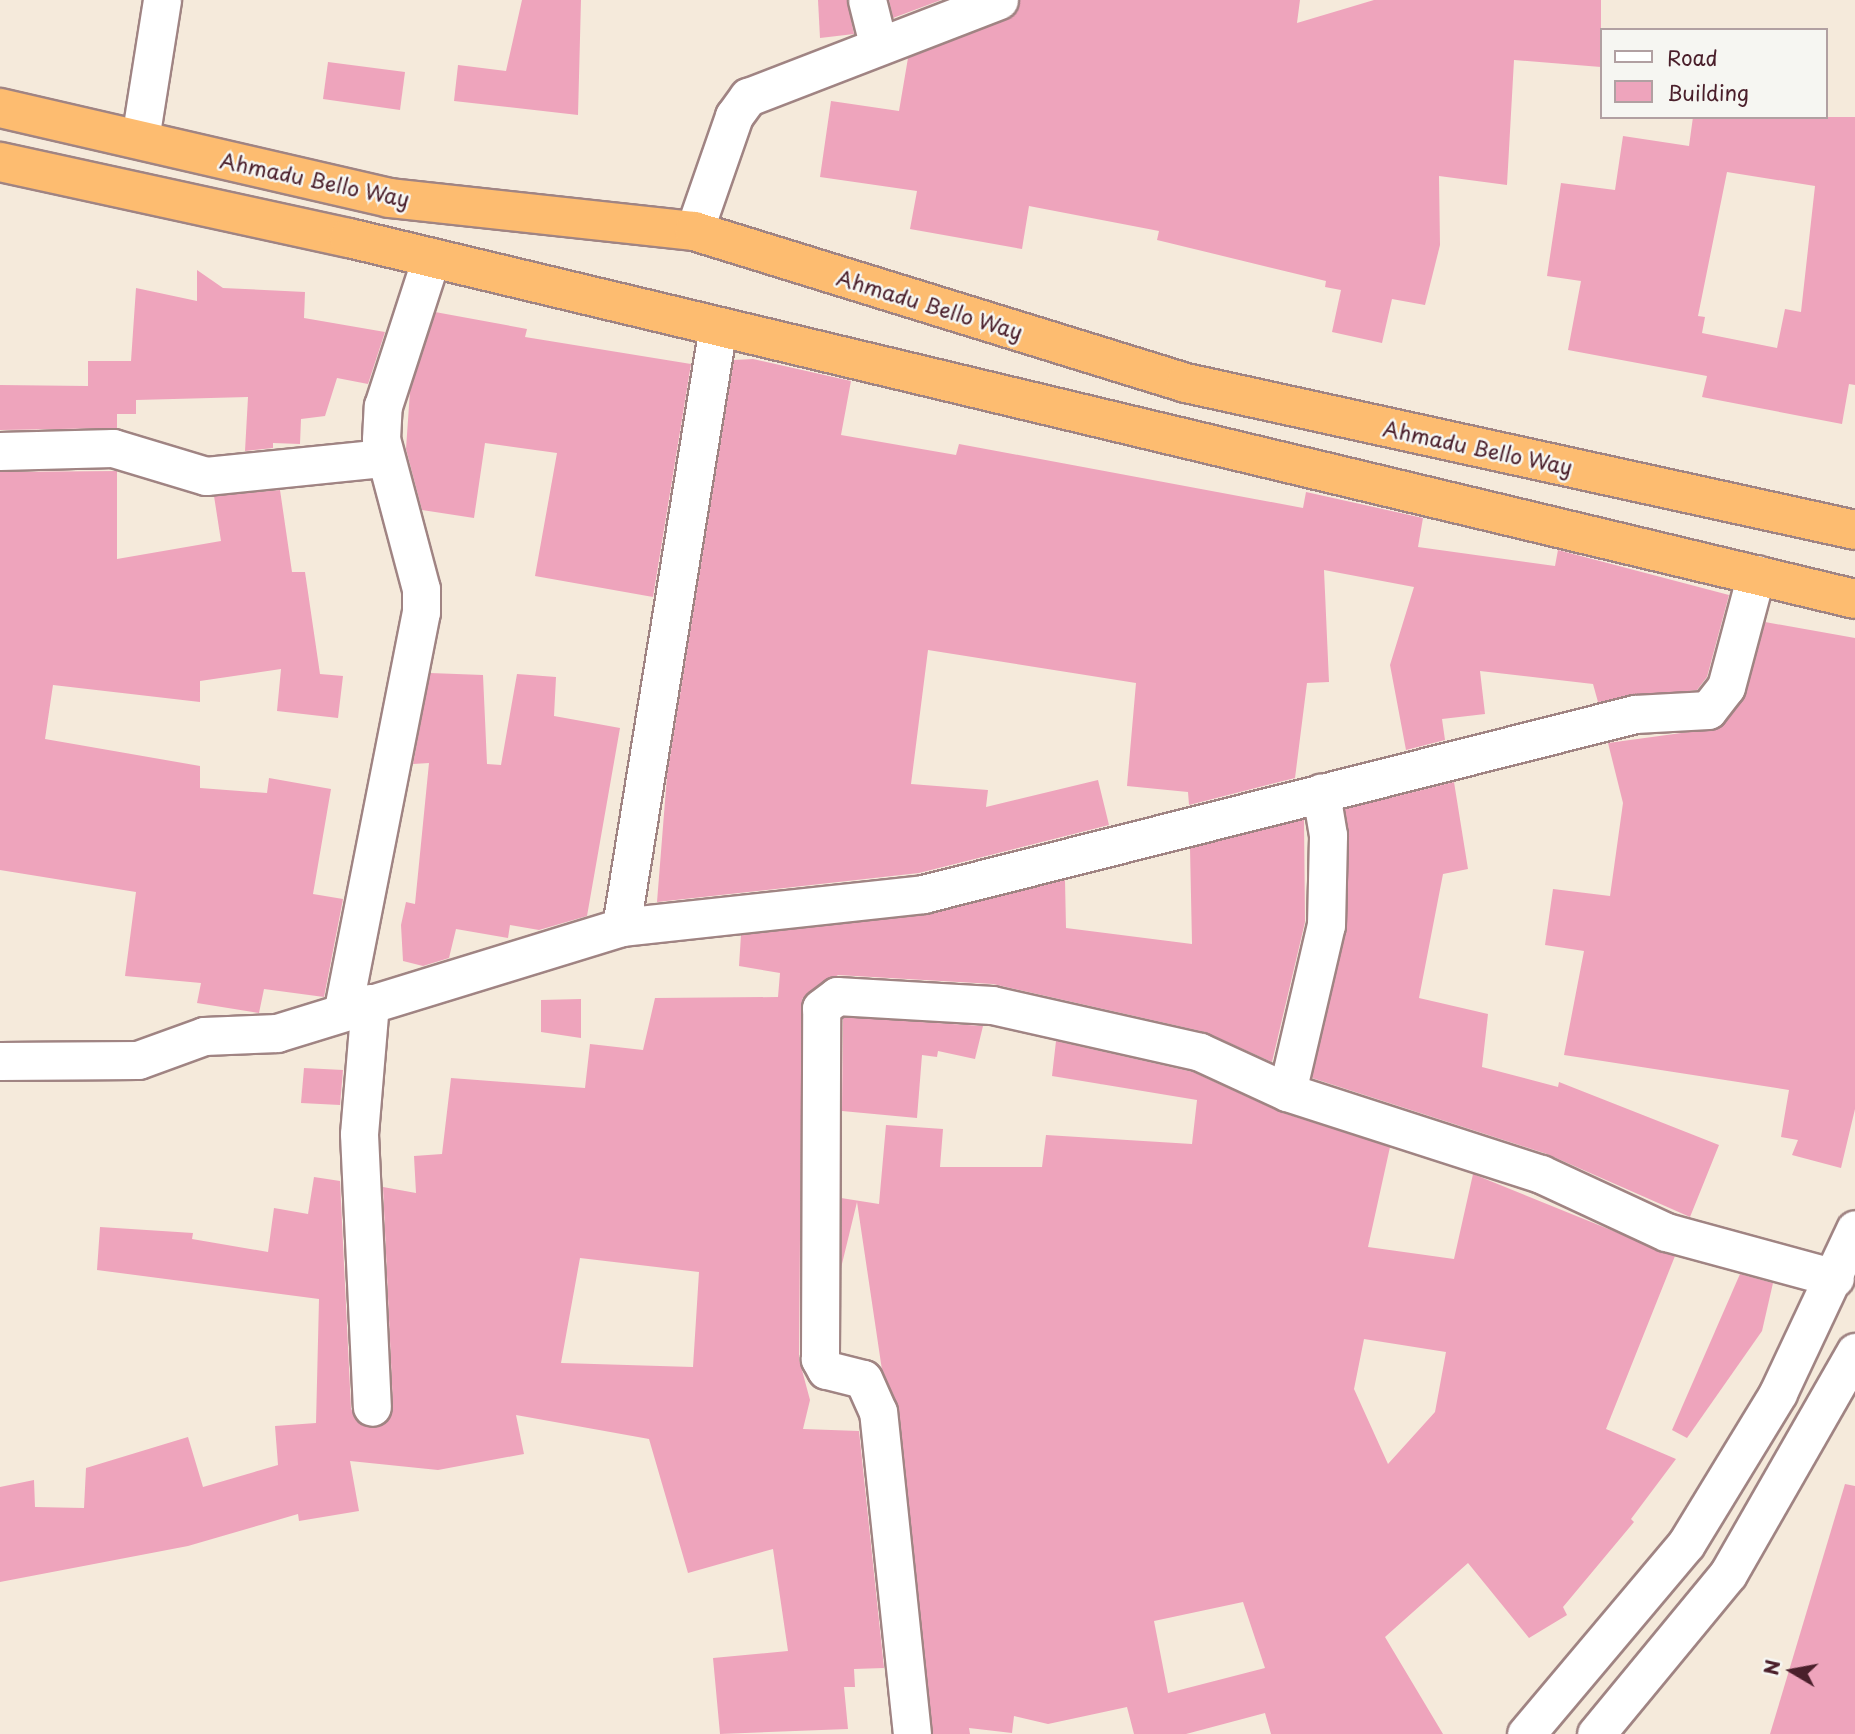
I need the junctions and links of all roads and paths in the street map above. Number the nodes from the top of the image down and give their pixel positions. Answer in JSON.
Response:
{"nodes":[{"id":1,"x":162,"y":0,"type":"edge"},
{"id":2,"x":867,"y":0,"type":"edge"},
{"id":3,"x":999,"y":0,"type":"edge"},
{"id":4,"x":878,"y":44,"type":"junction"},
{"id":5,"x":0,"y":108,"type":"edge"},
{"id":6,"x":140,"y":139,"type":"junction"},
{"id":7,"x":0,"y":162,"type":"edge"},
{"id":8,"x":694,"y":232,"type":"junction"},
{"id":9,"x":431,"y":258,"type":"junction"},
{"id":10,"x":718,"y":326,"type":"junction"},
{"id":11,"x":0,"y":451,"type":"edge"},
{"id":12,"x":384,"y":458,"type":"junction"},
{"id":13,"x":1855,"y":530,"type":"edge"},
{"id":14,"x":1756,"y":575,"type":"junction"},
{"id":15,"x":1855,"y":599,"type":"edge"},
{"id":16,"x":1321,"y":793,"type":"junction"},
{"id":17,"x":621,"y":927,"type":"junction"},
{"id":18,"x":356,"y":1006,"type":"junction"},
{"id":19,"x":0,"y":1061,"type":"edge"},
{"id":20,"x":1287,"y":1092,"type":"junction"},
{"id":21,"x":1855,"y":1229,"type":"edge"},
{"id":22,"x":1835,"y":1278,"type":"junction"},
{"id":23,"x":1855,"y":1352,"type":"edge"},
{"id":24,"x":372,"y":1407,"type":"dead end"},
{"id":25,"x":912,"y":1734,"type":"edge"},
{"id":26,"x":1526,"y":1734,"type":"edge"},
{"id":27,"x":1596,"y":1734,"type":"edge"}],
"edges":[{"from":1,"to":6,"type":"street"},
{"from":2,"to":4,"type":"street"},
{"from":3,"to":4,"type":"street"},
{"from":4,"to":8,"type":"street"},
{"from":5,"to":6,"type":"highway","name":"Ahmadu Bello Way"},
{"from":6,"to":8,"type":"highway","name":"Ahmadu Bello Way"},
{"from":7,"to":9,"type":"highway"},
{"from":8,"to":13,"type":"highway","name":"Ahmadu Bello Way"},
{"from":9,"to":10,"type":"highway"},
{"from":9,"to":12,"type":"street"},
{"from":10,"to":14,"type":"highway"},
{"from":10,"to":17,"type":"street"},
{"from":11,"to":12,"type":"street"},
{"from":12,"to":18,"type":"street"},
{"from":14,"to":15,"type":"highway"},
{"from":14,"to":16,"type":"street"},
{"from":16,"to":17,"type":"street"},
{"from":16,"to":20,"type":"street"},
{"from":17,"to":18,"type":"street"},
{"from":18,"to":19,"type":"street"},
{"from":18,"to":24,"type":"street"},
{"from":20,"to":22,"type":"street"},
{"from":20,"to":25,"type":"street"},
{"from":21,"to":22,"type":"street"},
{"from":22,"to":26,"type":"street"},
{"from":23,"to":27,"type":"street"}]}
